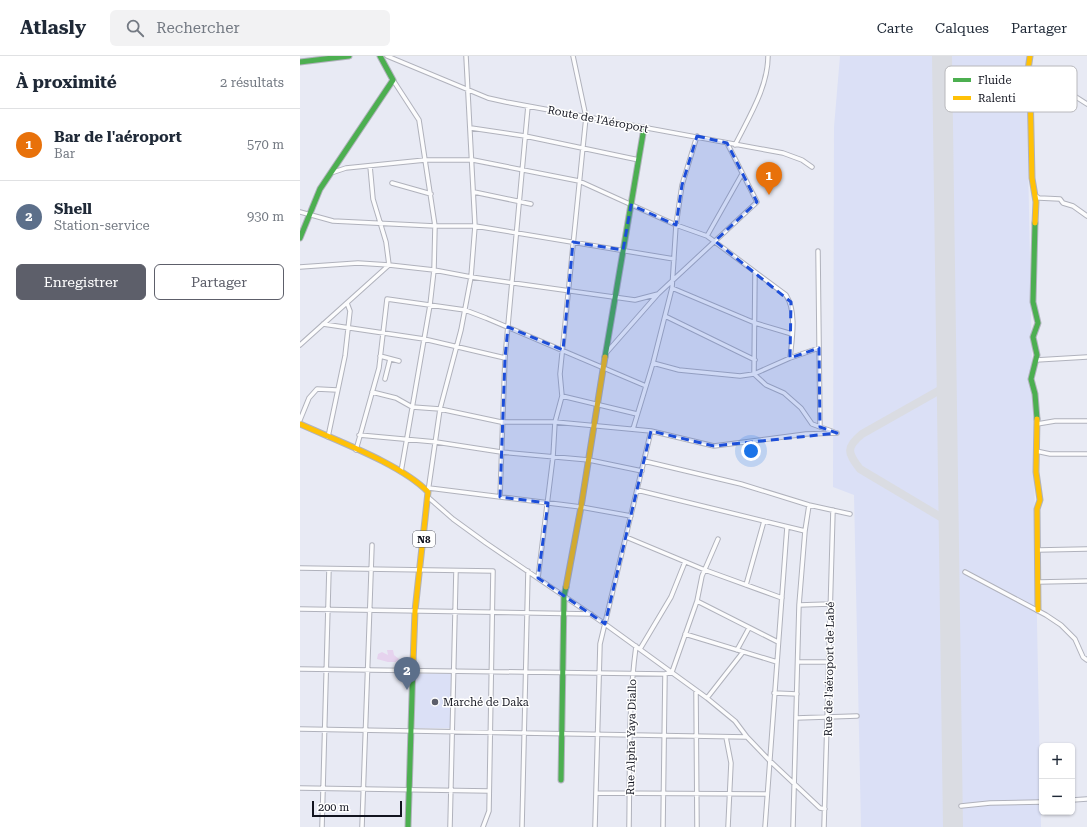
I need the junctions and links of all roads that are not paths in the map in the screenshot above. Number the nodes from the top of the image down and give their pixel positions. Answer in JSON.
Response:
{"nodes":[{"id":1,"x":349,"y":56,"type":"edge"},
{"id":2,"x":380,"y":56,"type":"edge"},
{"id":3,"x":387,"y":56,"type":"edge"},
{"id":4,"x":466,"y":56,"type":"edge"},
{"id":5,"x":573,"y":56,"type":"edge"},
{"id":6,"x":768,"y":56,"type":"edge"},
{"id":7,"x":1030,"y":56,"type":"edge"},
{"id":8,"x":314,"y":58,"type":"edge"},
{"id":9,"x":300,"y":62,"type":"edge"},
{"id":10,"x":1030,"y":66,"type":"edge"},
{"id":11,"x":393,"y":80,"type":"junction"},
{"id":12,"x":468,"y":90,"type":"junction"},
{"id":13,"x":1077,"y":98,"type":"edge"},
{"id":14,"x":1087,"y":104,"type":"edge"},
{"id":15,"x":528,"y":106,"type":"junction"},
{"id":16,"x":1031,"y":112,"type":"edge"},
{"id":17,"x":586,"y":117,"type":"junction"},
{"id":18,"x":470,"y":128,"type":"junction"},
{"id":19,"x":644,"y":128,"type":"junction"},
{"id":20,"x":525,"y":136,"type":"junction"},
{"id":21,"x":697,"y":136,"type":"junction"},
{"id":22,"x":727,"y":143,"type":"junction"},
{"id":23,"x":735,"y":144,"type":"junction"},
{"id":24,"x":582,"y":149,"type":"junction"},
{"id":25,"x":425,"y":160,"type":"junction"},
{"id":26,"x":473,"y":160,"type":"junction"},
{"id":27,"x":639,"y":160,"type":"junction"},
{"id":28,"x":370,"y":166,"type":"junction"},
{"id":29,"x":812,"y":167,"type":"dead end"},
{"id":30,"x":522,"y":169,"type":"junction"},
{"id":31,"x":330,"y":174,"type":"junction"},
{"id":32,"x":742,"y":174,"type":"junction"},
{"id":33,"x":579,"y":181,"type":"junction"},
{"id":34,"x":392,"y":183,"type":"dead end"},
{"id":35,"x":474,"y":192,"type":"junction"},
{"id":36,"x":431,"y":194,"type":"junction"},
{"id":37,"x":1036,"y":196,"type":"junction"},
{"id":38,"x":519,"y":201,"type":"junction"},
{"id":39,"x":531,"y":204,"type":"dead end"},
{"id":40,"x":631,"y":205,"type":"junction"},
{"id":41,"x":300,"y":212,"type":"edge"},
{"id":42,"x":308,"y":216,"type":"junction"},
{"id":43,"x":1087,"y":216,"type":"edge"},
{"id":44,"x":382,"y":223,"type":"junction"},
{"id":45,"x":676,"y":225,"type":"junction"},
{"id":46,"x":436,"y":226,"type":"junction"},
{"id":47,"x":475,"y":226,"type":"junction"},
{"id":48,"x":516,"y":232,"type":"junction"},
{"id":49,"x":707,"y":236,"type":"junction"},
{"id":50,"x":300,"y":238,"type":"edge"},
{"id":51,"x":715,"y":241,"type":"junction"},
{"id":52,"x":574,"y":242,"type":"junction"},
{"id":53,"x":623,"y":250,"type":"junction"},
{"id":54,"x":818,"y":251,"type":"dead end"},
{"id":55,"x":674,"y":259,"type":"junction"},
{"id":56,"x":389,"y":265,"type":"junction"},
{"id":57,"x":300,"y":267,"type":"edge"},
{"id":58,"x":434,"y":270,"type":"junction"},
{"id":59,"x":755,"y":272,"type":"junction"},
{"id":60,"x":471,"y":277,"type":"junction"},
{"id":61,"x":671,"y":282,"type":"junction"},
{"id":62,"x":512,"y":283,"type":"junction"},
{"id":63,"x":672,"y":288,"type":"junction"},
{"id":64,"x":568,"y":291,"type":"junction"},
{"id":65,"x":658,"y":294,"type":"junction"},
{"id":66,"x":615,"y":297,"type":"junction"},
{"id":67,"x":347,"y":303,"type":"junction"},
{"id":68,"x":430,"y":305,"type":"junction"},
{"id":69,"x":464,"y":310,"type":"junction"},
{"id":70,"x":665,"y":316,"type":"junction"},
{"id":71,"x":755,"y":323,"type":"junction"},
{"id":72,"x":323,"y":324,"type":"junction"},
{"id":73,"x":349,"y":327,"type":"junction"},
{"id":74,"x":508,"y":327,"type":"junction"},
{"id":75,"x":383,"y":332,"type":"junction"},
{"id":76,"x":792,"y":334,"type":"junction"},
{"id":77,"x":424,"y":339,"type":"junction"},
{"id":78,"x":300,"y":345,"type":"edge"},
{"id":79,"x":457,"y":346,"type":"junction"},
{"id":80,"x":819,"y":348,"type":"junction"},
{"id":81,"x":563,"y":350,"type":"junction"},
{"id":82,"x":606,"y":353,"type":"junction"},
{"id":83,"x":380,"y":356,"type":"junction"},
{"id":84,"x":1087,"y":357,"type":"edge"},
{"id":85,"x":505,"y":358,"type":"junction"},
{"id":86,"x":790,"y":358,"type":"junction"},
{"id":87,"x":390,"y":359,"type":"junction"},
{"id":88,"x":755,"y":360,"type":"junction"},
{"id":89,"x":1036,"y":360,"type":"junction"},
{"id":90,"x":399,"y":361,"type":"dead end"},
{"id":91,"x":653,"y":363,"type":"junction"},
{"id":92,"x":603,"y":368,"type":"junction"},
{"id":93,"x":754,"y":374,"type":"junction"},
{"id":94,"x":385,"y":378,"type":"dead end"},
{"id":95,"x":646,"y":386,"type":"junction"},
{"id":96,"x":337,"y":390,"type":"junction"},
{"id":97,"x":372,"y":392,"type":"junction"},
{"id":98,"x":562,"y":396,"type":"junction"},
{"id":99,"x":598,"y":405,"type":"junction"},
{"id":100,"x":412,"y":406,"type":"junction"},
{"id":101,"x":440,"y":409,"type":"junction"},
{"id":102,"x":637,"y":414,"type":"junction"},
{"id":103,"x":300,"y":420,"type":"edge"},
{"id":104,"x":1087,"y":421,"type":"edge"},
{"id":105,"x":501,"y":422,"type":"junction"},
{"id":106,"x":555,"y":422,"type":"junction"},
{"id":107,"x":300,"y":424,"type":"edge"},
{"id":108,"x":1037,"y":424,"type":"junction"},
{"id":109,"x":594,"y":426,"type":"junction"},
{"id":110,"x":820,"y":428,"type":"junction"},
{"id":111,"x":633,"y":429,"type":"junction"},
{"id":112,"x":651,"y":431,"type":"junction"},
{"id":113,"x":359,"y":435,"type":"junction"},
{"id":114,"x":328,"y":438,"type":"junction"},
{"id":115,"x":406,"y":439,"type":"junction"},
{"id":116,"x":436,"y":442,"type":"junction"},
{"id":117,"x":355,"y":451,"type":"junction"},
{"id":118,"x":1036,"y":451,"type":"junction"},
{"id":119,"x":501,"y":452,"type":"junction"},
{"id":120,"x":1087,"y":455,"type":"edge"},
{"id":121,"x":553,"y":457,"type":"junction"},
{"id":122,"x":589,"y":460,"type":"junction"},
{"id":123,"x":644,"y":461,"type":"junction"},
{"id":124,"x":642,"y":471,"type":"junction"},
{"id":125,"x":401,"y":472,"type":"junction"},
{"id":126,"x":637,"y":490,"type":"junction"},
{"id":127,"x":429,"y":493,"type":"junction"},
{"id":128,"x":500,"y":497,"type":"junction"},
{"id":129,"x":548,"y":503,"type":"junction"},
{"id":130,"x":809,"y":505,"type":"junction"},
{"id":131,"x":582,"y":507,"type":"junction"},
{"id":132,"x":833,"y":510,"type":"junction"},
{"id":133,"x":850,"y":514,"type":"dead end"},
{"id":134,"x":631,"y":516,"type":"junction"},
{"id":135,"x":764,"y":521,"type":"junction"},
{"id":136,"x":788,"y":527,"type":"junction"},
{"id":137,"x":805,"y":531,"type":"junction"},
{"id":138,"x":626,"y":537,"type":"junction"},
{"id":139,"x":718,"y":539,"type":"dead end"},
{"id":140,"x":372,"y":545,"type":"dead end"},
{"id":141,"x":1087,"y":549,"type":"edge"},
{"id":142,"x":1038,"y":550,"type":"junction"},
{"id":143,"x":685,"y":562,"type":"junction"},
{"id":144,"x":300,"y":568,"type":"edge"},
{"id":145,"x":329,"y":569,"type":"junction"},
{"id":146,"x":370,"y":570,"type":"junction"},
{"id":147,"x":456,"y":570,"type":"junction"},
{"id":148,"x":704,"y":570,"type":"junction"},
{"id":149,"x":420,"y":571,"type":"junction"},
{"id":150,"x":528,"y":571,"type":"junction"},
{"id":151,"x":965,"y":572,"type":"dead end"},
{"id":152,"x":538,"y":578,"type":"junction"},
{"id":153,"x":1087,"y":581,"type":"edge"},
{"id":154,"x":1039,"y":582,"type":"junction"},
{"id":155,"x":746,"y":585,"type":"junction"},
{"id":156,"x":564,"y":596,"type":"junction"},
{"id":157,"x":782,"y":598,"type":"junction"},
{"id":158,"x":697,"y":601,"type":"junction"},
{"id":159,"x":830,"y":604,"type":"junction"},
{"id":160,"x":799,"y":605,"type":"junction"},
{"id":161,"x":300,"y":609,"type":"edge"},
{"id":162,"x":328,"y":610,"type":"junction"},
{"id":163,"x":1038,"y":610,"type":"junction"},
{"id":164,"x":369,"y":611,"type":"junction"},
{"id":165,"x":415,"y":611,"type":"junction"},
{"id":166,"x":455,"y":612,"type":"junction"},
{"id":167,"x":492,"y":612,"type":"junction"},
{"id":168,"x":527,"y":613,"type":"junction"},
{"id":169,"x":564,"y":614,"type":"junction"},
{"id":170,"x":591,"y":614,"type":"junction"},
{"id":171,"x":605,"y":624,"type":"junction"},
{"id":172,"x":749,"y":628,"type":"junction"},
{"id":173,"x":686,"y":634,"type":"junction"},
{"id":174,"x":778,"y":642,"type":"junction"},
{"id":175,"x":636,"y":646,"type":"junction"},
{"id":176,"x":640,"y":649,"type":"junction"},
{"id":177,"x":737,"y":650,"type":"junction"},
{"id":178,"x":743,"y":652,"type":"junction"},
{"id":179,"x":1087,"y":660,"type":"edge"},
{"id":180,"x":776,"y":662,"type":"junction"},
{"id":181,"x":798,"y":662,"type":"junction"},
{"id":182,"x":829,"y":662,"type":"junction"},
{"id":183,"x":300,"y":669,"type":"edge"},
{"id":184,"x":326,"y":669,"type":"junction"},
{"id":185,"x":367,"y":670,"type":"junction"},
{"id":186,"x":412,"y":671,"type":"junction"},
{"id":187,"x":454,"y":672,"type":"junction"},
{"id":188,"x":491,"y":672,"type":"junction"},
{"id":189,"x":526,"y":672,"type":"junction"},
{"id":190,"x":672,"y":672,"type":"junction"},
{"id":191,"x":563,"y":673,"type":"junction"},
{"id":192,"x":599,"y":673,"type":"junction"},
{"id":193,"x":632,"y":673,"type":"junction"},
{"id":194,"x":665,"y":674,"type":"junction"},
{"id":195,"x":696,"y":690,"type":"junction"},
{"id":196,"x":774,"y":693,"type":"junction"},
{"id":197,"x":797,"y":694,"type":"junction"},
{"id":198,"x":707,"y":698,"type":"junction"},
{"id":199,"x":857,"y":716,"type":"dead end"},
{"id":200,"x":796,"y":718,"type":"junction"},
{"id":201,"x":828,"y":718,"type":"junction"},
{"id":202,"x":300,"y":729,"type":"edge"},
{"id":203,"x":325,"y":729,"type":"junction"},
{"id":204,"x":365,"y":730,"type":"junction"},
{"id":205,"x":410,"y":731,"type":"junction"},
{"id":206,"x":453,"y":731,"type":"junction"},
{"id":207,"x":490,"y":732,"type":"junction"},
{"id":208,"x":524,"y":733,"type":"junction"},
{"id":209,"x":562,"y":733,"type":"junction"},
{"id":210,"x":598,"y":734,"type":"junction"},
{"id":211,"x":630,"y":735,"type":"junction"},
{"id":212,"x":664,"y":736,"type":"junction"},
{"id":213,"x":697,"y":736,"type":"junction"},
{"id":214,"x":726,"y":737,"type":"junction"},
{"id":215,"x":747,"y":737,"type":"junction"},
{"id":216,"x":769,"y":760,"type":"junction"},
{"id":217,"x":561,"y":780,"type":"dead end"},
{"id":218,"x":794,"y":784,"type":"junction"},
{"id":219,"x":300,"y":788,"type":"edge"},
{"id":220,"x":323,"y":788,"type":"junction"},
{"id":221,"x":363,"y":789,"type":"junction"},
{"id":222,"x":408,"y":789,"type":"junction"},
{"id":223,"x":451,"y":790,"type":"junction"},
{"id":224,"x":489,"y":791,"type":"junction"},
{"id":225,"x":596,"y":793,"type":"junction"},
{"id":226,"x":630,"y":793,"type":"junction"},
{"id":227,"x":664,"y":793,"type":"junction"},
{"id":228,"x":697,"y":794,"type":"junction"},
{"id":229,"x":731,"y":794,"type":"junction"},
{"id":230,"x":767,"y":794,"type":"junction"},
{"id":231,"x":1087,"y":799,"type":"edge"},
{"id":232,"x":1075,"y":800,"type":"edge"},
{"id":233,"x":1039,"y":802,"type":"edge"},
{"id":234,"x":961,"y":806,"type":"dead end"},
{"id":235,"x":825,"y":809,"type":"junction"},
{"id":236,"x":322,"y":827,"type":"edge"},
{"id":237,"x":362,"y":827,"type":"edge"},
{"id":238,"x":408,"y":827,"type":"edge"},
{"id":239,"x":451,"y":827,"type":"edge"},
{"id":240,"x":483,"y":827,"type":"edge"},
{"id":241,"x":522,"y":827,"type":"edge"},
{"id":242,"x":595,"y":827,"type":"edge"},
{"id":243,"x":629,"y":827,"type":"edge"},
{"id":244,"x":663,"y":827,"type":"edge"},
{"id":245,"x":697,"y":827,"type":"edge"},
{"id":246,"x":728,"y":827,"type":"edge"},
{"id":247,"x":764,"y":827,"type":"edge"},
{"id":248,"x":793,"y":827,"type":"edge"},
{"id":249,"x":824,"y":827,"type":"edge"}],
"edges":[{"from":1,"to":8,"type":"main road"},
{"from":2,"to":11,"type":"main road"},
{"from":3,"to":12,"type":"street","name":"Route de l'Aéroport"},
{"from":4,"to":12,"type":"street"},
{"from":5,"to":17,"type":"street"},
{"from":6,"to":23,"type":"street"},
{"from":7,"to":10,"type":"main road"},
{"from":8,"to":9,"type":"main road"},
{"from":11,"to":25,"type":"street"},
{"from":11,"to":31,"type":"main road"},
{"from":12,"to":15,"type":"street","name":"Route de l'Aéroport"},
{"from":12,"to":18,"type":"street"},
{"from":13,"to":14,"type":"street"},
{"from":15,"to":17,"type":"street","name":"Route de l'Aéroport"},
{"from":15,"to":20,"type":"street"},
{"from":16,"to":37,"type":"main road"},
{"from":17,"to":19,"type":"street","name":"Route de l'Aéroport"},
{"from":17,"to":24,"type":"street"},
{"from":18,"to":20,"type":"street"},
{"from":18,"to":26,"type":"street"},
{"from":19,"to":21,"type":"street","name":"Route de l'Aéroport"},
{"from":19,"to":27,"type":"main road"},
{"from":20,"to":24,"type":"street"},
{"from":20,"to":30,"type":"street"},
{"from":21,"to":22,"type":"street","name":"Route de l'Aéroport"},
{"from":21,"to":45,"type":"street"},
{"from":22,"to":23,"type":"street","name":"Route de l'Aéroport"},
{"from":22,"to":32,"type":"street"},
{"from":23,"to":29,"type":"street","name":"Route de l'Aéroport"},
{"from":24,"to":27,"type":"street"},
{"from":24,"to":33,"type":"street"},
{"from":25,"to":26,"type":"street"},
{"from":25,"to":28,"type":"street"},
{"from":25,"to":36,"type":"street"},
{"from":26,"to":30,"type":"street"},
{"from":26,"to":35,"type":"street"},
{"from":27,"to":40,"type":"main road"},
{"from":28,"to":31,"type":"street"},
{"from":28,"to":44,"type":"street"},
{"from":30,"to":33,"type":"street"},
{"from":30,"to":38,"type":"street"},
{"from":31,"to":42,"type":"main road"},
{"from":32,"to":49,"type":"street"},
{"from":32,"to":51,"type":"street"},
{"from":33,"to":40,"type":"street"},
{"from":33,"to":52,"type":"street"},
{"from":34,"to":36,"type":"street"},
{"from":35,"to":38,"type":"street"},
{"from":35,"to":47,"type":"street"},
{"from":36,"to":46,"type":"street"},
{"from":37,"to":43,"type":"street"},
{"from":37,"to":89,"type":"main road"},
{"from":38,"to":39,"type":"street"},
{"from":38,"to":48,"type":"street"},
{"from":40,"to":45,"type":"street"},
{"from":40,"to":53,"type":"main road"},
{"from":41,"to":42,"type":"street"},
{"from":42,"to":44,"type":"street"},
{"from":42,"to":50,"type":"main road"},
{"from":44,"to":46,"type":"street"},
{"from":44,"to":56,"type":"street"},
{"from":45,"to":49,"type":"street"},
{"from":45,"to":55,"type":"street"},
{"from":46,"to":47,"type":"street"},
{"from":46,"to":58,"type":"street"},
{"from":47,"to":48,"type":"street"},
{"from":47,"to":60,"type":"street"},
{"from":48,"to":52,"type":"street"},
{"from":48,"to":62,"type":"street"},
{"from":49,"to":51,"type":"street"},
{"from":51,"to":59,"type":"street"},
{"from":51,"to":61,"type":"street"},
{"from":52,"to":53,"type":"street"},
{"from":52,"to":64,"type":"street"},
{"from":53,"to":55,"type":"street"},
{"from":53,"to":66,"type":"main road"},
{"from":54,"to":80,"type":"street"},
{"from":55,"to":61,"type":"street"},
{"from":56,"to":57,"type":"street"},
{"from":56,"to":58,"type":"street"},
{"from":56,"to":67,"type":"street"},
{"from":58,"to":60,"type":"street"},
{"from":58,"to":68,"type":"street"},
{"from":59,"to":71,"type":"street"},
{"from":59,"to":76,"type":"street"},
{"from":60,"to":62,"type":"street"},
{"from":60,"to":69,"type":"street"},
{"from":61,"to":63,"type":"street"},
{"from":61,"to":65,"type":"street"},
{"from":62,"to":64,"type":"street"},
{"from":62,"to":74,"type":"street"},
{"from":63,"to":70,"type":"street"},
{"from":63,"to":71,"type":"street"},
{"from":64,"to":66,"type":"street"},
{"from":64,"to":81,"type":"street"},
{"from":65,"to":66,"type":"street"},
{"from":65,"to":82,"type":"street"},
{"from":66,"to":82,"type":"main road"},
{"from":67,"to":72,"type":"street"},
{"from":67,"to":73,"type":"street"},
{"from":68,"to":69,"type":"street"},
{"from":68,"to":75,"type":"street"},
{"from":68,"to":77,"type":"street"},
{"from":69,"to":74,"type":"street"},
{"from":69,"to":79,"type":"street"},
{"from":70,"to":88,"type":"street"},
{"from":70,"to":91,"type":"street"},
{"from":71,"to":76,"type":"street"},
{"from":71,"to":88,"type":"street"},
{"from":72,"to":73,"type":"street"},
{"from":72,"to":78,"type":"street"},
{"from":73,"to":75,"type":"street"},
{"from":73,"to":96,"type":"street"},
{"from":74,"to":81,"type":"street"},
{"from":74,"to":85,"type":"street"},
{"from":75,"to":77,"type":"street"},
{"from":75,"to":83,"type":"street"},
{"from":76,"to":86,"type":"street"},
{"from":77,"to":79,"type":"street"},
{"from":77,"to":100,"type":"street"},
{"from":79,"to":85,"type":"street"},
{"from":79,"to":101,"type":"street"},
{"from":80,"to":86,"type":"street"},
{"from":80,"to":110,"type":"street"},
{"from":81,"to":92,"type":"street"},
{"from":81,"to":98,"type":"street"},
{"from":82,"to":92,"type":"main road"},
{"from":83,"to":87,"type":"street"},
{"from":83,"to":97,"type":"street"},
{"from":84,"to":89,"type":"street"},
{"from":85,"to":105,"type":"street"},
{"from":86,"to":93,"type":"street"},
{"from":87,"to":90,"type":"street"},
{"from":87,"to":94,"type":"street"},
{"from":88,"to":93,"type":"street"},
{"from":89,"to":108,"type":"main road"},
{"from":91,"to":93,"type":"street"},
{"from":91,"to":95,"type":"street"},
{"from":92,"to":95,"type":"street"},
{"from":92,"to":99,"type":"main road"},
{"from":93,"to":110,"type":"street"},
{"from":95,"to":102,"type":"street"},
{"from":96,"to":103,"type":"street"},
{"from":96,"to":114,"type":"street"},
{"from":97,"to":100,"type":"street"},
{"from":97,"to":113,"type":"street"},
{"from":98,"to":99,"type":"street"},
{"from":98,"to":106,"type":"street"},
{"from":99,"to":102,"type":"street"},
{"from":99,"to":109,"type":"main road"},
{"from":100,"to":101,"type":"street"},
{"from":100,"to":115,"type":"street"},
{"from":101,"to":105,"type":"street"},
{"from":101,"to":116,"type":"street"},
{"from":102,"to":111,"type":"street"},
{"from":104,"to":108,"type":"street"},
{"from":105,"to":106,"type":"street"},
{"from":105,"to":119,"type":"street"},
{"from":106,"to":109,"type":"street"},
{"from":106,"to":121,"type":"street"},
{"from":107,"to":114,"type":"main road"},
{"from":108,"to":118,"type":"main road"},
{"from":109,"to":111,"type":"street"},
{"from":109,"to":122,"type":"main road"},
{"from":110,"to":112,"type":"street"},
{"from":111,"to":112,"type":"street"},
{"from":112,"to":123,"type":"street"},
{"from":113,"to":115,"type":"street"},
{"from":113,"to":117,"type":"street"},
{"from":114,"to":117,"type":"main road"},
{"from":115,"to":116,"type":"street"},
{"from":115,"to":125,"type":"street"},
{"from":116,"to":119,"type":"street"},
{"from":116,"to":127,"type":"street"},
{"from":117,"to":125,"type":"main road"},
{"from":118,"to":120,"type":"street"},
{"from":118,"to":142,"type":"main road"},
{"from":119,"to":121,"type":"street"},
{"from":119,"to":128,"type":"street"},
{"from":121,"to":122,"type":"street"},
{"from":121,"to":129,"type":"street"},
{"from":122,"to":124,"type":"street"},
{"from":122,"to":131,"type":"main road"},
{"from":123,"to":124,"type":"street"},
{"from":123,"to":130,"type":"street"},
{"from":124,"to":126,"type":"street"},
{"from":125,"to":127,"type":"main road"},
{"from":126,"to":134,"type":"street"},
{"from":126,"to":135,"type":"street"},
{"from":127,"to":128,"type":"street"},
{"from":127,"to":149,"type":"main road","number":"N8"},
{"from":127,"to":150,"type":"street"},
{"from":128,"to":129,"type":"street"},
{"from":129,"to":131,"type":"street"},
{"from":129,"to":152,"type":"street"},
{"from":130,"to":132,"type":"street"},
{"from":130,"to":137,"type":"street"},
{"from":131,"to":134,"type":"street"},
{"from":131,"to":156,"type":"main road"},
{"from":132,"to":133,"type":"street"},
{"from":132,"to":159,"type":"street","name":"Rue de l'aéroport de Labé"},
{"from":134,"to":138,"type":"street"},
{"from":135,"to":136,"type":"street"},
{"from":135,"to":155,"type":"street"},
{"from":136,"to":137,"type":"street"},
{"from":136,"to":157,"type":"street"},
{"from":137,"to":160,"type":"street"},
{"from":138,"to":143,"type":"street"},
{"from":138,"to":171,"type":"street"},
{"from":139,"to":148,"type":"street"},
{"from":140,"to":146,"type":"street"},
{"from":141,"to":142,"type":"street"},
{"from":142,"to":154,"type":"main road"},
{"from":143,"to":148,"type":"street"},
{"from":143,"to":176,"type":"street"},
{"from":144,"to":145,"type":"street"},
{"from":145,"to":146,"type":"street"},
{"from":145,"to":162,"type":"street"},
{"from":146,"to":149,"type":"street"},
{"from":146,"to":164,"type":"street"},
{"from":147,"to":149,"type":"street"},
{"from":147,"to":166,"type":"street"},
{"from":147,"to":167,"type":"street"},
{"from":148,"to":155,"type":"street"},
{"from":148,"to":158,"type":"street"},
{"from":149,"to":165,"type":"main road","number":"N8"},
{"from":150,"to":152,"type":"street"},
{"from":150,"to":168,"type":"street"},
{"from":151,"to":163,"type":"street"},
{"from":152,"to":156,"type":"street"},
{"from":153,"to":154,"type":"street"},
{"from":154,"to":163,"type":"main road"},
{"from":155,"to":157,"type":"street"},
{"from":156,"to":169,"type":"main road"},
{"from":156,"to":170,"type":"street"},
{"from":157,"to":174,"type":"street"},
{"from":158,"to":172,"type":"street"},
{"from":158,"to":173,"type":"street"},
{"from":159,"to":160,"type":"street"},
{"from":159,"to":182,"type":"street","name":"Rue de l'aéroport de Labé"},
{"from":160,"to":181,"type":"street"},
{"from":161,"to":162,"type":"street"},
{"from":162,"to":164,"type":"street"},
{"from":162,"to":184,"type":"street"},
{"from":163,"to":179,"type":"street"},
{"from":164,"to":165,"type":"street"},
{"from":164,"to":185,"type":"street"},
{"from":165,"to":166,"type":"street"},
{"from":165,"to":186,"type":"main road","number":"N8"},
{"from":166,"to":167,"type":"street"},
{"from":166,"to":187,"type":"street"},
{"from":167,"to":168,"type":"street"},
{"from":167,"to":188,"type":"street"},
{"from":168,"to":169,"type":"street"},
{"from":168,"to":189,"type":"street"},
{"from":169,"to":170,"type":"street"},
{"from":169,"to":191,"type":"main road"},
{"from":170,"to":171,"type":"street"},
{"from":171,"to":175,"type":"street"},
{"from":171,"to":192,"type":"street"},
{"from":172,"to":174,"type":"street"},
{"from":172,"to":177,"type":"street"},
{"from":173,"to":177,"type":"street"},
{"from":173,"to":190,"type":"street"},
{"from":174,"to":180,"type":"street"},
{"from":175,"to":176,"type":"street"},
{"from":175,"to":193,"type":"street","name":"Rue Alpha Yaya Diallo"},
{"from":176,"to":190,"type":"street"},
{"from":177,"to":178,"type":"street"},
{"from":178,"to":180,"type":"street"},
{"from":178,"to":198,"type":"street"},
{"from":180,"to":196,"type":"street"},
{"from":181,"to":182,"type":"street"},
{"from":181,"to":197,"type":"street"},
{"from":182,"to":201,"type":"street","name":"Rue de l'aéroport de Labé"},
{"from":183,"to":184,"type":"street"},
{"from":184,"to":185,"type":"street"},
{"from":184,"to":203,"type":"street"},
{"from":185,"to":186,"type":"street"},
{"from":185,"to":204,"type":"street"},
{"from":186,"to":187,"type":"street"},
{"from":186,"to":205,"type":"main road","number":"N8"},
{"from":187,"to":188,"type":"street"},
{"from":187,"to":206,"type":"street"},
{"from":188,"to":189,"type":"street"},
{"from":188,"to":207,"type":"street"},
{"from":189,"to":191,"type":"street"},
{"from":189,"to":208,"type":"street"},
{"from":190,"to":194,"type":"street"},
{"from":190,"to":195,"type":"street"},
{"from":191,"to":192,"type":"street"},
{"from":191,"to":209,"type":"main road"},
{"from":192,"to":193,"type":"street"},
{"from":192,"to":210,"type":"street"},
{"from":193,"to":194,"type":"street"},
{"from":193,"to":211,"type":"street","name":"Rue Alpha Yaya Diallo"},
{"from":194,"to":212,"type":"street"},
{"from":195,"to":198,"type":"street"},
{"from":195,"to":213,"type":"street"},
{"from":196,"to":197,"type":"street"},
{"from":196,"to":216,"type":"street"},
{"from":197,"to":200,"type":"street"},
{"from":198,"to":215,"type":"street"},
{"from":199,"to":201,"type":"street"},
{"from":200,"to":201,"type":"street"},
{"from":200,"to":218,"type":"street"},
{"from":201,"to":235,"type":"street","name":"Rue de l'aéroport de Labé"},
{"from":202,"to":203,"type":"street"},
{"from":203,"to":204,"type":"street"},
{"from":203,"to":220,"type":"street"},
{"from":204,"to":205,"type":"street"},
{"from":204,"to":221,"type":"street"},
{"from":205,"to":206,"type":"street"},
{"from":205,"to":222,"type":"main road","number":"N8"},
{"from":206,"to":207,"type":"street"},
{"from":206,"to":223,"type":"street"},
{"from":207,"to":208,"type":"street"},
{"from":207,"to":224,"type":"street"},
{"from":208,"to":209,"type":"street"},
{"from":208,"to":241,"type":"street"},
{"from":209,"to":210,"type":"street"},
{"from":209,"to":217,"type":"main road"},
{"from":210,"to":211,"type":"street"},
{"from":210,"to":225,"type":"street"},
{"from":211,"to":212,"type":"street"},
{"from":211,"to":226,"type":"street","name":"Rue Alpha Yaya Diallo"},
{"from":212,"to":213,"type":"street"},
{"from":212,"to":227,"type":"street"},
{"from":213,"to":214,"type":"street"},
{"from":213,"to":228,"type":"street"},
{"from":214,"to":215,"type":"street"},
{"from":214,"to":229,"type":"street"},
{"from":215,"to":216,"type":"street"},
{"from":216,"to":218,"type":"street"},
{"from":216,"to":230,"type":"street"},
{"from":218,"to":235,"type":"street"},
{"from":218,"to":248,"type":"street"},
{"from":219,"to":220,"type":"street"},
{"from":220,"to":221,"type":"street"},
{"from":220,"to":236,"type":"street"},
{"from":221,"to":222,"type":"street"},
{"from":221,"to":237,"type":"street"},
{"from":222,"to":223,"type":"street"},
{"from":222,"to":238,"type":"main road","number":"N8"},
{"from":223,"to":224,"type":"street"},
{"from":223,"to":239,"type":"street"},
{"from":224,"to":240,"type":"street"},
{"from":225,"to":226,"type":"street"},
{"from":225,"to":242,"type":"street"},
{"from":226,"to":227,"type":"street"},
{"from":226,"to":243,"type":"street","name":"Rue Alpha Yaya Diallo"},
{"from":227,"to":228,"type":"street"},
{"from":227,"to":244,"type":"street"},
{"from":228,"to":229,"type":"street"},
{"from":228,"to":245,"type":"street"},
{"from":229,"to":230,"type":"street"},
{"from":229,"to":246,"type":"street"},
{"from":230,"to":247,"type":"street"},
{"from":231,"to":232,"type":"street"},
{"from":233,"to":234,"type":"street"},
{"from":235,"to":249,"type":"street","name":"Rue de l'aéroport de Labé"}]}
